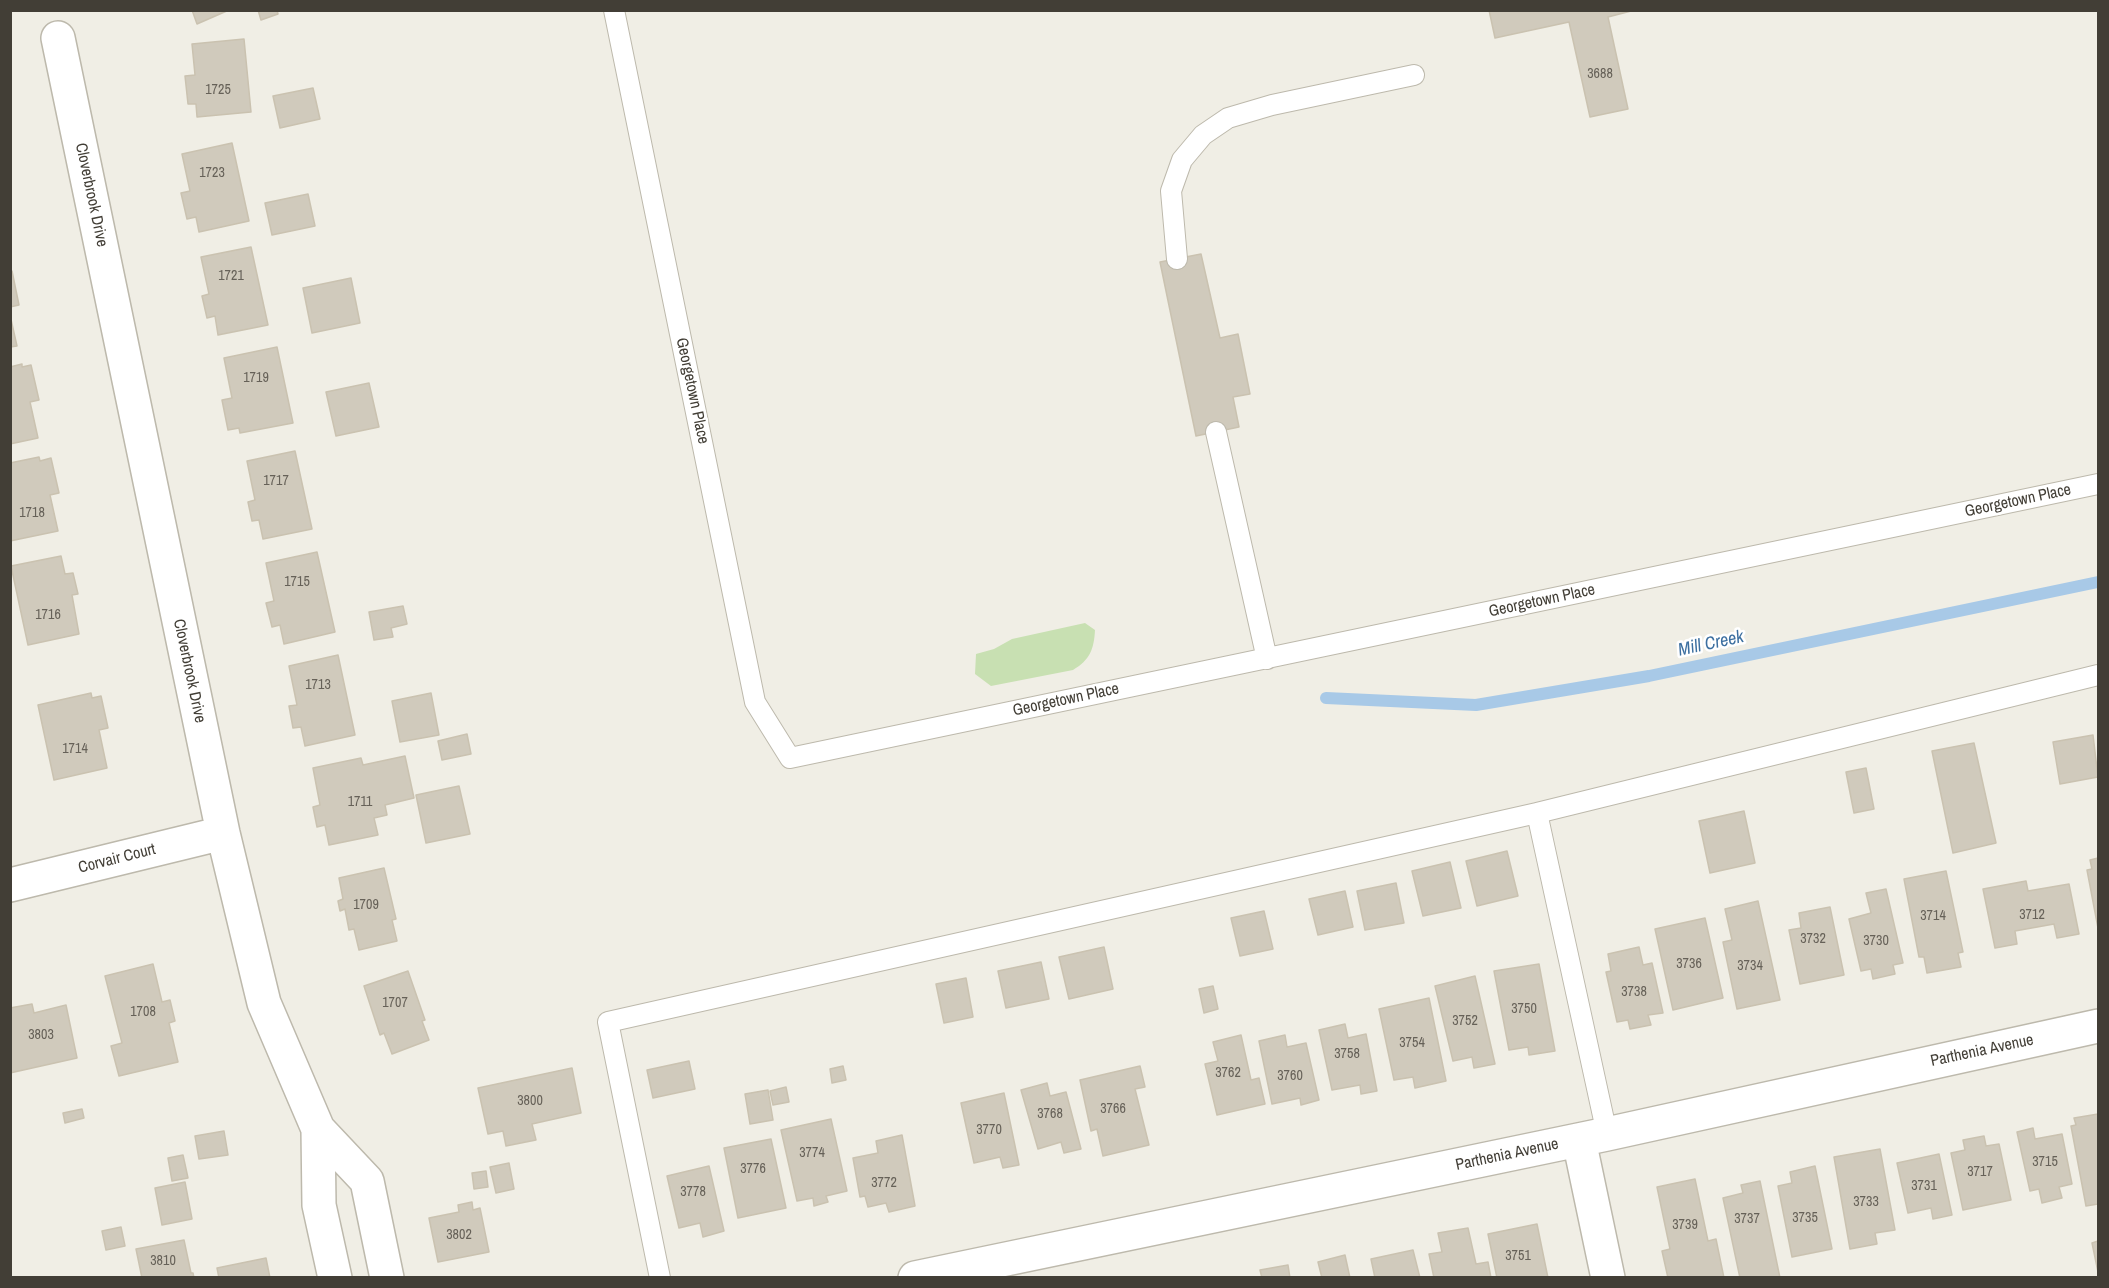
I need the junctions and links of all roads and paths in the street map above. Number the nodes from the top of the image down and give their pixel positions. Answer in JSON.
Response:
{"nodes":[{"id":1,"x":614,"y":10,"type":"edge"},
{"id":2,"x":58,"y":38,"type":"dead end"},
{"id":3,"x":1414,"y":75,"type":"dead end"},
{"id":4,"x":1177,"y":259,"type":"dead end"},
{"id":5,"x":1216,"y":432,"type":"dead end"},
{"id":6,"x":2098,"y":484,"type":"edge"},
{"id":7,"x":1267,"y":658,"type":"junction"},
{"id":8,"x":2098,"y":675,"type":"edge"},
{"id":9,"x":1537,"y":813,"type":"junction"},
{"id":10,"x":223,"y":832,"type":"junction"},
{"id":11,"x":10,"y":885,"type":"edge"},
{"id":12,"x":2098,"y":1026,"type":"edge"},
{"id":13,"x":318,"y":1129,"type":"junction"},
{"id":14,"x":1593,"y":1137,"type":"junction"},
{"id":15,"x":335,"y":1278,"type":"edge"},
{"id":16,"x":387,"y":1278,"type":"edge"},
{"id":17,"x":660,"y":1278,"type":"edge"},
{"id":18,"x":915,"y":1278,"type":"edge"},
{"id":19,"x":1608,"y":1278,"type":"edge"}],
"edges":[{"from":1,"to":7,"type":"lane","name":"Georgetown Place"},
{"from":2,"to":10,"type":"street","name":"Cloverbrook Drive"},
{"from":3,"to":4,"type":"lane"},
{"from":5,"to":7,"type":"lane"},
{"from":6,"to":7,"type":"lane","name":"Georgetown Place"},
{"from":8,"to":9,"type":"lane"},
{"from":9,"to":14,"type":"lane"},
{"from":9,"to":17,"type":"lane"},
{"from":10,"to":11,"type":"street","name":"Corvair Court"},
{"from":10,"to":13,"type":"street","name":"Cloverbrook Drive"},
{"from":12,"to":14,"type":"street","name":"Parthenia Avenue"},
{"from":13,"to":15,"type":"street"},
{"from":13,"to":16,"type":"street","name":"Cloverbrook Drive"},
{"from":14,"to":18,"type":"street","name":"Parthenia Avenue"},
{"from":14,"to":19,"type":"street"}]}
